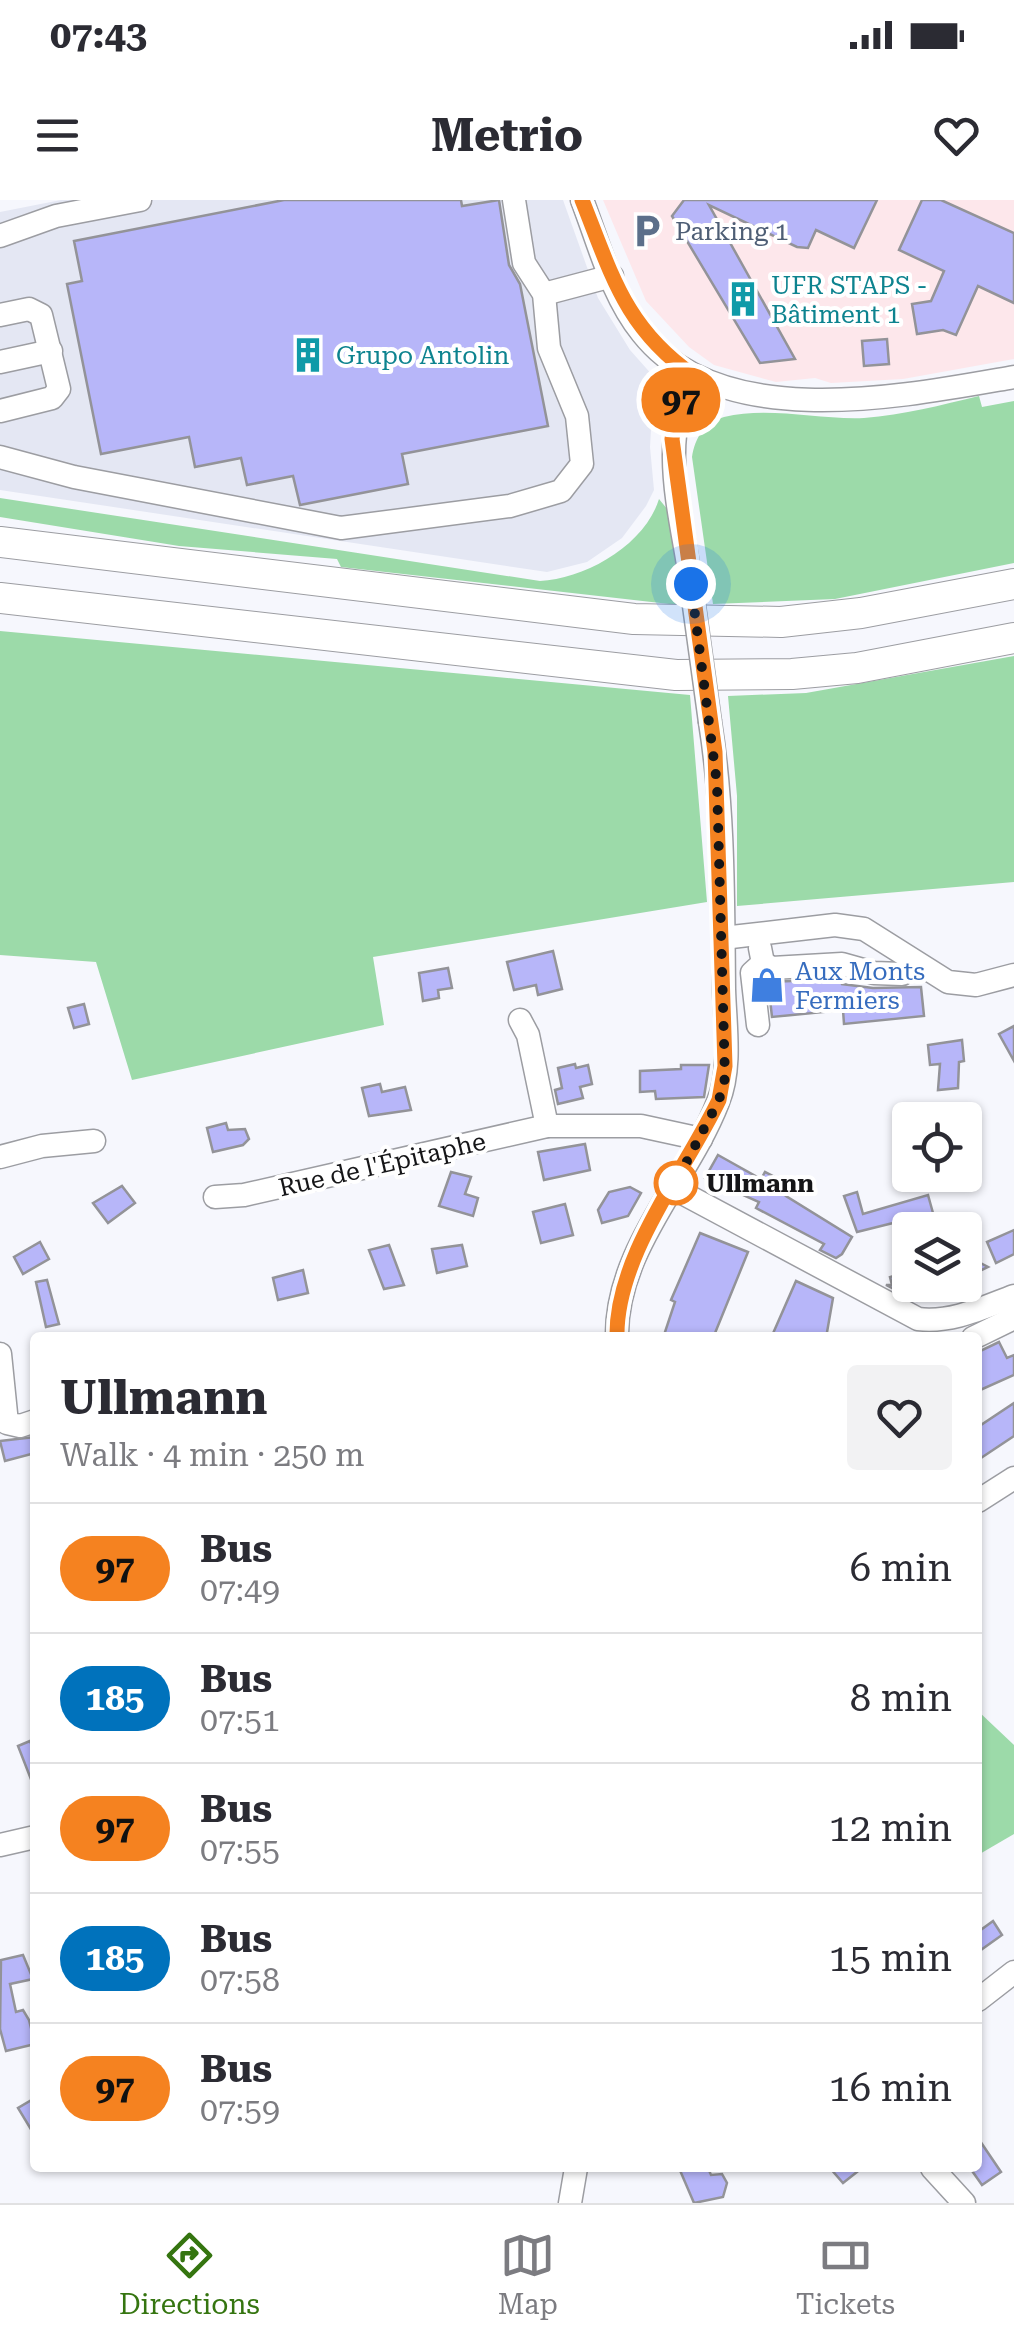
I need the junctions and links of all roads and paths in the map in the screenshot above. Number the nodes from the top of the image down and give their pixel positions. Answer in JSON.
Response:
{"nodes":[{"id":1,"x":140,"y":200,"type":"edge"},
{"id":2,"x":514,"y":200,"type":"edge"},
{"id":3,"x":582,"y":200,"type":"edge"},
{"id":4,"x":0,"y":236,"type":"edge"},
{"id":5,"x":612,"y":276,"type":"junction"},
{"id":6,"x":544,"y":294,"type":"junction"},
{"id":7,"x":0,"y":315,"type":"edge"},
{"id":8,"x":51,"y":352,"type":"junction"},
{"id":9,"x":0,"y":362,"type":"edge"},
{"id":10,"x":694,"y":376,"type":"junction"},
{"id":11,"x":1014,"y":377,"type":"edge"},
{"id":12,"x":0,"y":411,"type":"edge"},
{"id":13,"x":0,"y":457,"type":"edge"},
{"id":14,"x":0,"y":538,"type":"edge"},
{"id":15,"x":1014,"y":584,"type":"edge"},
{"id":16,"x":0,"y":598,"type":"edge"},
{"id":17,"x":70,"y":607,"type":"junction"},
{"id":18,"x":0,"y":608,"type":"edge"},
{"id":19,"x":1014,"y":638,"type":"edge"},
{"id":20,"x":758,"y":935,"type":"junction"},
{"id":21,"x":723,"y":938,"type":"junction"},
{"id":22,"x":763,"y":963,"type":"junction"},
{"id":23,"x":902,"y":974,"type":"dead end"},
{"id":24,"x":1014,"y":974,"type":"edge"},
{"id":25,"x":520,"y":1020,"type":"dead end"},
{"id":26,"x":758,"y":1024,"type":"dead end"},
{"id":27,"x":548,"y":1126,"type":"junction"},
{"id":28,"x":701,"y":1139,"type":"junction"},
{"id":29,"x":94,"y":1141,"type":"dead end"},
{"id":30,"x":0,"y":1157,"type":"edge"},
{"id":31,"x":673,"y":1188,"type":"junction"},
{"id":32,"x":215,"y":1197,"type":"dead end"},
{"id":33,"x":1014,"y":1296,"type":"edge"},
{"id":34,"x":1014,"y":1318,"type":"edge"},
{"id":35,"x":618,"y":1332,"type":"edge"},
{"id":36,"x":982,"y":1334,"type":"edge"},
{"id":37,"x":0,"y":1354,"type":"edge"},
{"id":38,"x":30,"y":1423,"type":"edge"},
{"id":39,"x":1014,"y":1478,"type":"edge"},
{"id":40,"x":982,"y":1499,"type":"edge"},
{"id":41,"x":30,"y":1838,"type":"edge"},
{"id":42,"x":0,"y":1846,"type":"edge"},
{"id":43,"x":1014,"y":1972,"type":"edge"},
{"id":44,"x":982,"y":1997,"type":"edge"},
{"id":45,"x":575,"y":2172,"type":"edge"},
{"id":46,"x":936,"y":2172,"type":"edge"},
{"id":47,"x":570,"y":2203,"type":"edge"},
{"id":48,"x":964,"y":2203,"type":"edge"}],
"edges":[{"from":1,"to":4,"type":"street"},
{"from":2,"to":6,"type":"street"},
{"from":3,"to":5,"type":"street"},
{"from":5,"to":6,"type":"street"},
{"from":5,"to":10,"type":"street"},
{"from":6,"to":13,"type":"street"},
{"from":7,"to":8,"type":"street"},
{"from":8,"to":9,"type":"street"},
{"from":8,"to":12,"type":"street"},
{"from":10,"to":11,"type":"street"},
{"from":10,"to":21,"type":"street","bridge":true},
{"from":14,"to":15,"type":"highway"},
{"from":16,"to":17,"type":"highway"},
{"from":17,"to":18,"type":"highway"},
{"from":17,"to":19,"type":"highway"},
{"from":20,"to":21,"type":"street"},
{"from":20,"to":22,"type":"street"},
{"from":20,"to":24,"type":"street"},
{"from":21,"to":28,"type":"street"},
{"from":22,"to":23,"type":"street"},
{"from":22,"to":26,"type":"street"},
{"from":25,"to":27,"type":"street"},
{"from":27,"to":28,"type":"street","name":"Rue de l'Épitaphe"},
{"from":27,"to":32,"type":"street","name":"Rue de l'Épitaphe"},
{"from":28,"to":31,"type":"street"},
{"from":29,"to":30,"type":"street"},
{"from":31,"to":33,"type":"street"},
{"from":31,"to":35,"type":"street"},
{"from":34,"to":36,"type":"street"},
{"from":37,"to":38,"type":"street"},
{"from":39,"to":40,"type":"street"},
{"from":41,"to":42,"type":"street"},
{"from":43,"to":44,"type":"street"},
{"from":45,"to":47,"type":"street"},
{"from":46,"to":48,"type":"street"}]}
